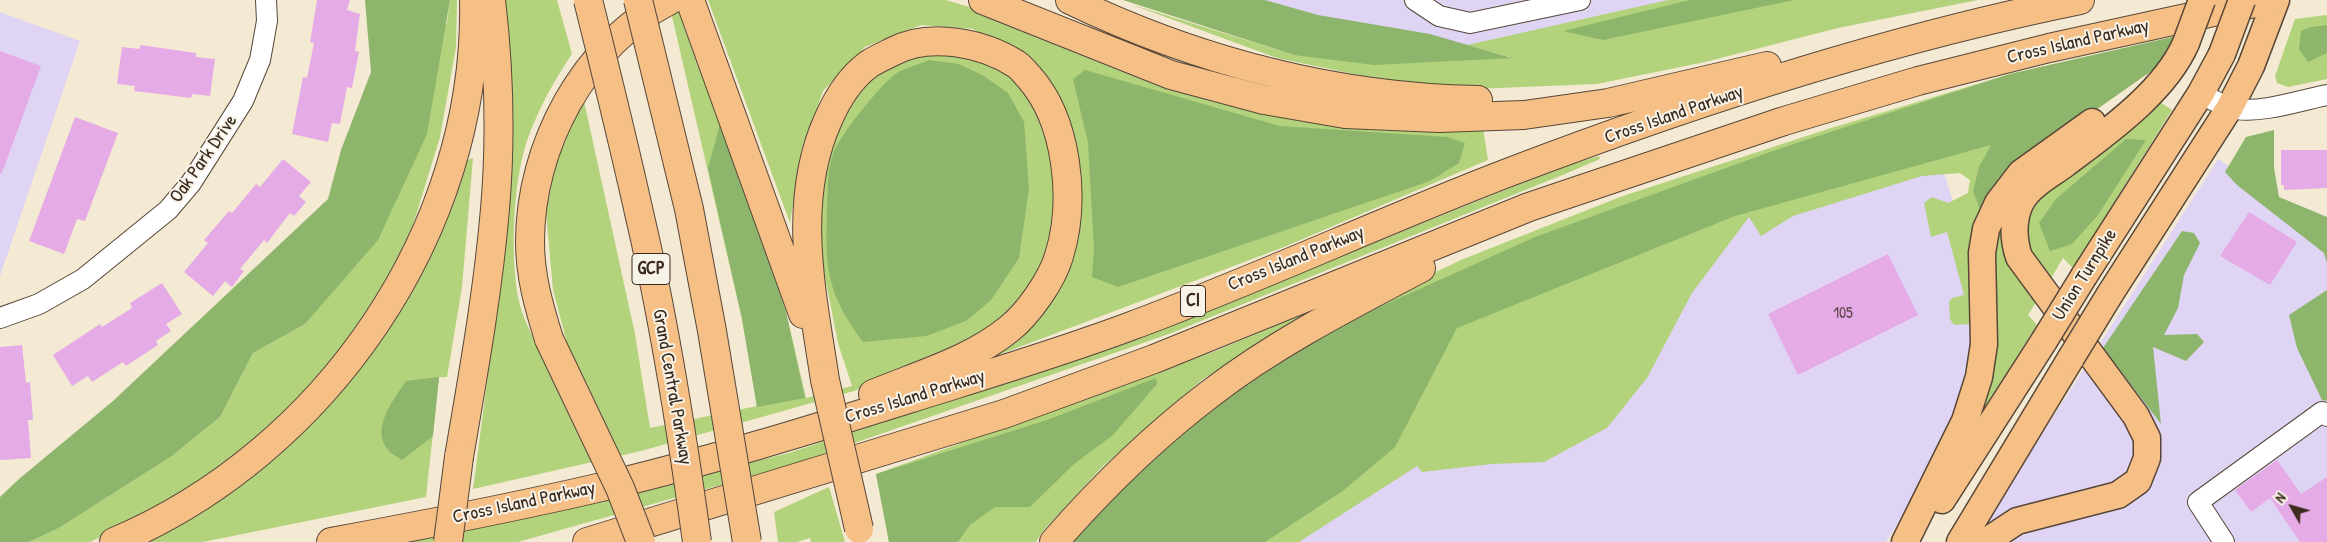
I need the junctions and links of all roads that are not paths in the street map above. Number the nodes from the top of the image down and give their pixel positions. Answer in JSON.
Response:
{"nodes":[{"id":1,"x":266,"y":0,"type":"edge"},
{"id":2,"x":474,"y":0,"type":"edge"},
{"id":3,"x":491,"y":0,"type":"edge"},
{"id":4,"x":588,"y":0,"type":"edge"},
{"id":5,"x":638,"y":0,"type":"edge"},
{"id":6,"x":670,"y":0,"type":"edge"},
{"id":7,"x":690,"y":0,"type":"edge"},
{"id":8,"x":983,"y":0,"type":"edge"},
{"id":9,"x":1070,"y":0,"type":"edge"},
{"id":10,"x":1415,"y":0,"type":"edge"},
{"id":11,"x":1580,"y":0,"type":"edge"},
{"id":12,"x":2080,"y":0,"type":"edge"},
{"id":13,"x":2202,"y":0,"type":"edge"},
{"id":14,"x":2242,"y":0,"type":"edge"},
{"id":15,"x":2268,"y":0,"type":"edge"},
{"id":16,"x":2276,"y":0,"type":"edge"},
{"id":17,"x":2038,"y":8,"type":"junction"},
{"id":18,"x":2183,"y":51,"type":"junction"},
{"id":19,"x":1732,"y":74,"type":"junction"},
{"id":20,"x":2201,"y":93,"type":"junction"},
{"id":21,"x":2327,"y":95,"type":"edge"},
{"id":22,"x":2230,"y":107,"type":"junction"},
{"id":23,"x":1652,"y":165,"type":"junction"},
{"id":24,"x":796,"y":255,"type":"junction"},
{"id":25,"x":0,"y":318,"type":"edge"},
{"id":26,"x":2327,"y":416,"type":"edge"},
{"id":27,"x":730,"y":453,"type":"junction"},
{"id":28,"x":861,"y":538,"type":"edge"},
{"id":29,"x":114,"y":542,"type":"edge"},
{"id":30,"x":331,"y":542,"type":"edge"},
{"id":31,"x":448,"y":542,"type":"edge"},
{"id":32,"x":587,"y":542,"type":"edge"},
{"id":33,"x":641,"y":542,"type":"edge"},
{"id":34,"x":697,"y":542,"type":"edge"},
{"id":35,"x":747,"y":542,"type":"edge"},
{"id":36,"x":1054,"y":542,"type":"edge"},
{"id":37,"x":1905,"y":542,"type":"edge"},
{"id":38,"x":1915,"y":542,"type":"edge"},
{"id":39,"x":1960,"y":542,"type":"edge"},
{"id":40,"x":1985,"y":542,"type":"edge"},
{"id":41,"x":2224,"y":542,"type":"edge"}],
"edges":[{"from":1,"to":25,"type":"street","name":"Oak Park Drive"},
{"from":2,"to":29,"type":"highway"},
{"from":3,"to":31,"type":"highway","bridge":true},
{"from":4,"to":34,"type":"highway","name":"Grand Central Parkway","number":"GCP","bridge":true},
{"from":5,"to":35,"type":"highway","number":"GCP","bridge":true},
{"from":6,"to":33,"type":"highway","bridge":true},
{"from":7,"to":24,"type":"highway"},
{"from":8,"to":19,"type":"highway"},
{"from":9,"to":19,"type":"highway"},
{"from":10,"to":11,"type":"street"},
{"from":12,"to":17,"type":"highway","name":"Cross Island Parkway","number":"CI"},
{"from":13,"to":18,"type":"main road","bridge":true},
{"from":14,"to":20,"type":"main road","name":"Union Turnpike","bridge":true},
{"from":15,"to":23,"type":"highway","name":"Cross Island Parkway","number":"CI"},
{"from":16,"to":22,"type":"main road","name":"Union Turnpike"},
{"from":17,"to":19,"type":"highway"},
{"from":17,"to":27,"type":"highway","name":"Cross Island Parkway","number":"CI"},
{"from":18,"to":37,"type":"main road"},
{"from":18,"to":40,"type":"main road"},
{"from":20,"to":22,"type":"street"},
{"from":20,"to":38,"type":"main road","name":"Union Turnpike","bridge":true},
{"from":21,"to":22,"type":"street"},
{"from":22,"to":39,"type":"main road","name":"Union Turnpike","bridge":true},
{"from":23,"to":32,"type":"highway","name":"Cross Island Parkway","number":"CI"},
{"from":23,"to":36,"type":"highway"},
{"from":24,"to":27,"type":"highway"},
{"from":24,"to":28,"type":"highway","bridge":true},
{"from":26,"to":41,"type":"street"},
{"from":27,"to":30,"type":"highway","name":"Cross Island Parkway","number":"CI"}]}
